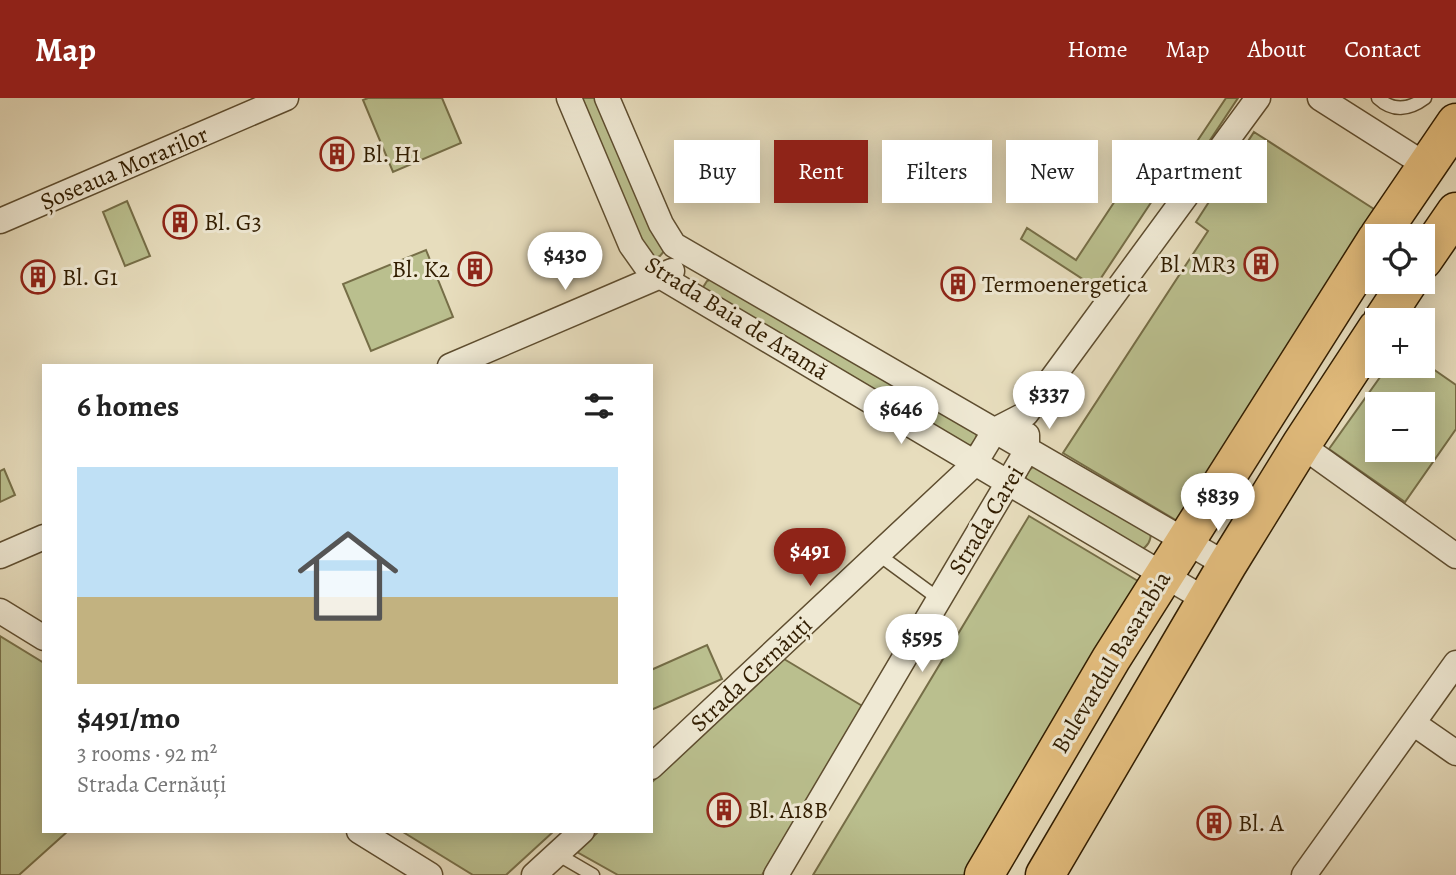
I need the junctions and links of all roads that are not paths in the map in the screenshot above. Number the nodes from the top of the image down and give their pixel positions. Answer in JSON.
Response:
{"nodes":[{"id":1,"x":286,"y":98,"type":"edge"},
{"id":2,"x":569,"y":98,"type":"edge"},
{"id":3,"x":607,"y":98,"type":"edge"},
{"id":4,"x":1258,"y":98,"type":"edge"},
{"id":5,"x":1320,"y":98,"type":"edge"},
{"id":6,"x":1378,"y":98,"type":"edge"},
{"id":7,"x":1424,"y":98,"type":"edge"},
{"id":8,"x":1456,"y":123,"type":"edge"},
{"id":9,"x":1427,"y":166,"type":"junction"},
{"id":10,"x":1456,"y":212,"type":"edge"},
{"id":11,"x":0,"y":221,"type":"edge"},
{"id":12,"x":1388,"y":224,"type":"edge"},
{"id":13,"x":1435,"y":243,"type":"edge"},
{"id":14,"x":1365,"y":258,"type":"edge"},
{"id":15,"x":698,"y":260,"type":"junction"},
{"id":16,"x":660,"y":276,"type":"junction"},
{"id":17,"x":1365,"y":347,"type":"edge"},
{"id":18,"x":455,"y":364,"type":"edge"},
{"id":19,"x":1026,"y":414,"type":"junction"},
{"id":20,"x":995,"y":430,"type":"junction"},
{"id":21,"x":1301,"y":445,"type":"junction"},
{"id":22,"x":1027,"y":450,"type":"junction"},
{"id":23,"x":975,"y":463,"type":"junction"},
{"id":24,"x":1008,"y":483,"type":"junction"},
{"id":25,"x":42,"y":538,"type":"edge"},
{"id":26,"x":1185,"y":541,"type":"junction"},
{"id":27,"x":879,"y":555,"type":"junction"},
{"id":28,"x":0,"y":556,"type":"edge"},
{"id":29,"x":1456,"y":556,"type":"edge"},
{"id":30,"x":1227,"y":565,"type":"junction"},
{"id":31,"x":1164,"y":576,"type":"junction"},
{"id":32,"x":939,"y":598,"type":"junction"},
{"id":33,"x":1206,"y":600,"type":"junction"},
{"id":34,"x":0,"y":611,"type":"edge"},
{"id":35,"x":42,"y":637,"type":"edge"},
{"id":36,"x":1456,"y":663,"type":"edge"},
{"id":37,"x":1413,"y":723,"type":"junction"},
{"id":38,"x":1456,"y":753,"type":"edge"},
{"id":39,"x":653,"y":765,"type":"edge"},
{"id":40,"x":362,"y":833,"type":"edge"},
{"id":41,"x":580,"y":833,"type":"edge"},
{"id":42,"x":557,"y":854,"type":"junction"},
{"id":43,"x":430,"y":875,"type":"edge"},
{"id":44,"x":534,"y":875,"type":"edge"},
{"id":45,"x":593,"y":875,"type":"edge"},
{"id":46,"x":776,"y":875,"type":"edge"},
{"id":47,"x":984,"y":875,"type":"edge"},
{"id":48,"x":1045,"y":875,"type":"edge"},
{"id":49,"x":1304,"y":875,"type":"edge"}],
"edges":[{"from":1,"to":11,"type":"street","name":"Șoseaua Morarilor"},
{"from":2,"to":16,"type":"street","name":"Strada Baia de Aramă"},
{"from":3,"to":15,"type":"street","name":"Strada Baia de Aramă"},
{"from":4,"to":19,"type":"street","name":"Strada Carei"},
{"from":5,"to":9,"type":"street"},
{"from":6,"to":7,"type":"lane"},
{"from":8,"to":9,"type":"main road","name":"Bulevardul Basarabia"},
{"from":9,"to":12,"type":"main road","name":"Bulevardul Basarabia"},
{"from":10,"to":13,"type":"main road"},
{"from":14,"to":26,"type":"main road","name":"Bulevardul Basarabia"},
{"from":15,"to":16,"type":"street"},
{"from":15,"to":20,"type":"street","name":"Strada Baia de Aramă"},
{"from":16,"to":18,"type":"street"},
{"from":16,"to":23,"type":"street","name":"Strada Baia de Aramă"},
{"from":17,"to":21,"type":"main road","name":"Bulevardul Basarabia"},
{"from":19,"to":20,"type":"street","name":"Strada Carei"},
{"from":19,"to":22,"type":"street","name":"Strada Carei"},
{"from":20,"to":22,"type":"street","name":"Strada Baia de Aramă"},
{"from":20,"to":23,"type":"street","name":"Strada Cernăuți"},
{"from":21,"to":29,"type":"street"},
{"from":21,"to":30,"type":"main road","name":"Bulevardul Basarabia"},
{"from":22,"to":24,"type":"street","name":"Strada Carei"},
{"from":22,"to":26,"type":"street","name":"Strada Baia de Aramă"},
{"from":23,"to":24,"type":"street","name":"Strada Baia de Aramă"},
{"from":23,"to":27,"type":"street","name":"Strada Cernăuți"},
{"from":24,"to":31,"type":"street","name":"Strada Baia de Aramă"},
{"from":24,"to":32,"type":"street","name":"Strada Carei"},
{"from":25,"to":28,"type":"street"},
{"from":26,"to":30,"type":"street","name":"Strada Baia de Aramă"},
{"from":26,"to":31,"type":"main road","name":"Bulevardul Basarabia"},
{"from":27,"to":32,"type":"lane"},
{"from":27,"to":39,"type":"street","name":"Strada Cernăuți"},
{"from":30,"to":33,"type":"main road","name":"Bulevardul Basarabia"},
{"from":31,"to":33,"type":"street","name":"Strada Baia de Aramă"},
{"from":31,"to":47,"type":"main road","name":"Bulevardul Basarabia"},
{"from":32,"to":46,"type":"street","name":"Strada Carei"},
{"from":33,"to":48,"type":"main road","name":"Bulevardul Basarabia"},
{"from":34,"to":35,"type":"street"},
{"from":36,"to":37,"type":"street"},
{"from":37,"to":38,"type":"street"},
{"from":37,"to":49,"type":"street"},
{"from":40,"to":43,"type":"street"},
{"from":41,"to":42,"type":"street"},
{"from":42,"to":44,"type":"street"},
{"from":42,"to":45,"type":"lane"}]}
